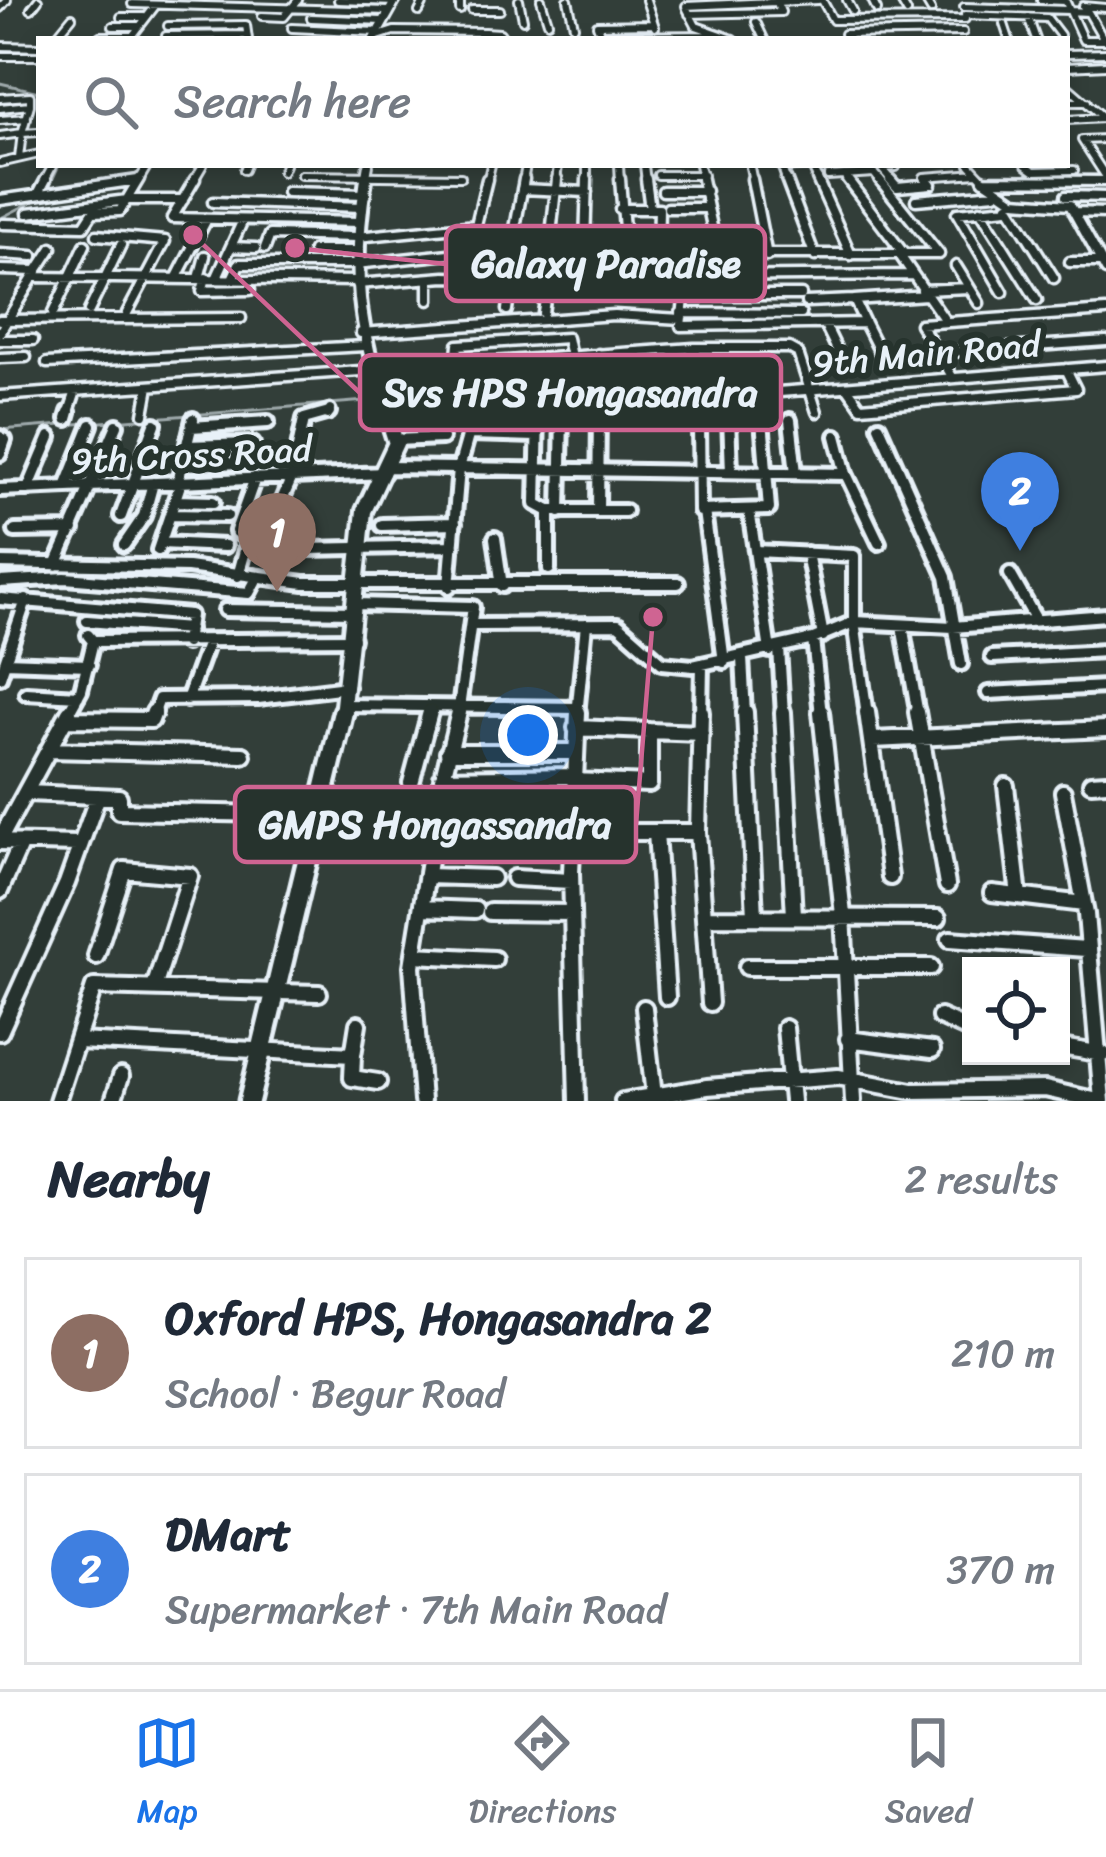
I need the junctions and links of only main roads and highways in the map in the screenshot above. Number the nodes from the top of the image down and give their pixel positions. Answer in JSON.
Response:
{"nodes":[{"id":1,"x":394,"y":4,"type":"edge"},
{"id":2,"x":375,"y":36,"type":"edge"},
{"id":3,"x":368,"y":171,"type":"edge"},
{"id":4,"x":249,"y":1101,"type":"edge"}],
"edges":[{"from":1,"to":2,"type":"main road"},
{"from":3,"to":4,"type":"main road"}]}
